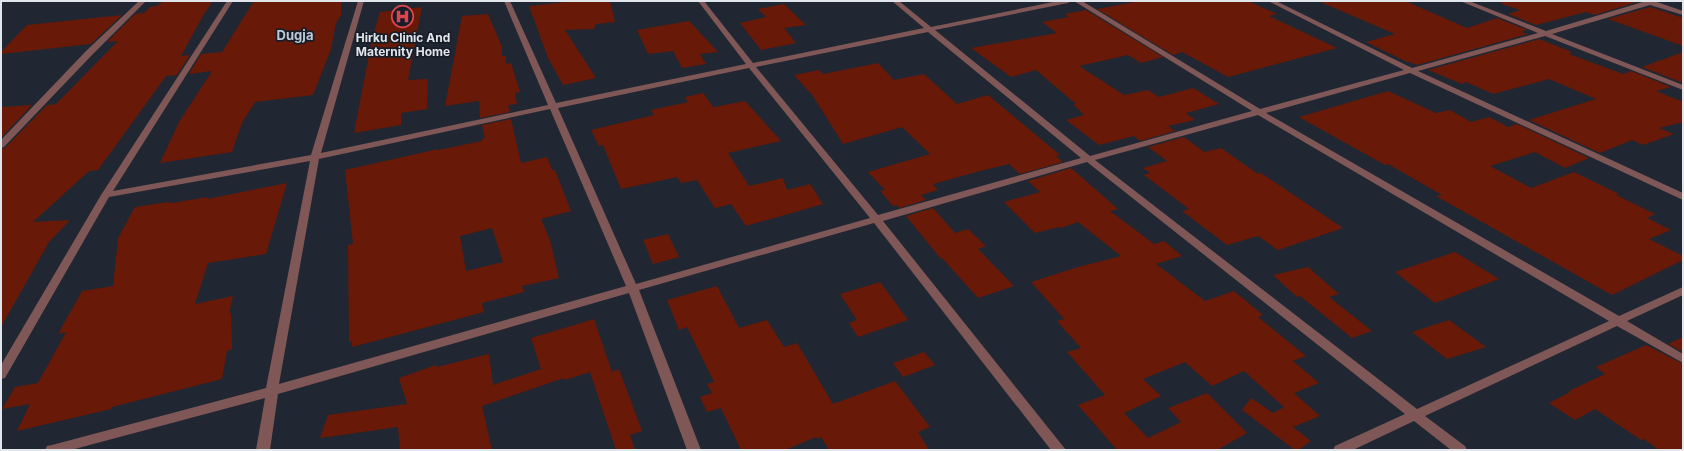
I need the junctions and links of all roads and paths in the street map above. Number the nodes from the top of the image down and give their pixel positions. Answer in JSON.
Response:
{"nodes":[{"id":1,"x":143,"y":1,"type":"edge"},
{"id":2,"x":230,"y":1,"type":"edge"},
{"id":3,"x":361,"y":1,"type":"edge"},
{"id":4,"x":507,"y":1,"type":"edge"},
{"id":5,"x":701,"y":1,"type":"edge"},
{"id":6,"x":895,"y":1,"type":"edge"},
{"id":7,"x":1068,"y":1,"type":"edge"},
{"id":8,"x":1077,"y":1,"type":"edge"},
{"id":9,"x":1271,"y":1,"type":"edge"},
{"id":10,"x":1463,"y":1,"type":"edge"},
{"id":11,"x":1651,"y":1,"type":"edge"},
{"id":12,"x":1683,"y":13,"type":"edge"},
{"id":13,"x":930,"y":29,"type":"junction"},
{"id":14,"x":1547,"y":33,"type":"junction"},
{"id":15,"x":751,"y":66,"type":"junction"},
{"id":16,"x":1412,"y":71,"type":"junction"},
{"id":17,"x":1683,"y":88,"type":"edge"},
{"id":18,"x":553,"y":106,"type":"junction"},
{"id":19,"x":1259,"y":112,"type":"junction"},
{"id":20,"x":3,"y":141,"type":"edge"},
{"id":21,"x":315,"y":157,"type":"junction"},
{"id":22,"x":1088,"y":160,"type":"junction"},
{"id":23,"x":106,"y":195,"type":"junction"},
{"id":24,"x":1683,"y":197,"type":"edge"},
{"id":25,"x":877,"y":220,"type":"junction"},
{"id":26,"x":632,"y":289,"type":"junction"},
{"id":27,"x":1683,"y":291,"type":"edge"},
{"id":28,"x":1618,"y":321,"type":"junction"},
{"id":29,"x":1683,"y":359,"type":"edge"},
{"id":30,"x":1,"y":375,"type":"edge"},
{"id":31,"x":272,"y":391,"type":"junction"},
{"id":32,"x":1417,"y":415,"type":"junction"},
{"id":33,"x":52,"y":450,"type":"edge"},
{"id":34,"x":263,"y":450,"type":"edge"},
{"id":35,"x":694,"y":450,"type":"edge"},
{"id":36,"x":1059,"y":450,"type":"edge"},
{"id":37,"x":1340,"y":450,"type":"edge"},
{"id":38,"x":1460,"y":450,"type":"edge"}],
"edges":[{"from":1,"to":20,"type":"street"},
{"from":2,"to":23,"type":"street"},
{"from":3,"to":21,"type":"street"},
{"from":4,"to":18,"type":"street"},
{"from":5,"to":15,"type":"street"},
{"from":6,"to":13,"type":"street"},
{"from":7,"to":13,"type":"street"},
{"from":8,"to":19,"type":"street"},
{"from":9,"to":16,"type":"street"},
{"from":10,"to":14,"type":"street"},
{"from":11,"to":12,"type":"street"},
{"from":11,"to":14,"type":"street"},
{"from":13,"to":15,"type":"street"},
{"from":13,"to":22,"type":"street"},
{"from":14,"to":16,"type":"street"},
{"from":14,"to":17,"type":"street"},
{"from":15,"to":18,"type":"street"},
{"from":15,"to":25,"type":"street"},
{"from":16,"to":19,"type":"street"},
{"from":16,"to":24,"type":"street"},
{"from":18,"to":21,"type":"street"},
{"from":18,"to":26,"type":"street"},
{"from":19,"to":22,"type":"street"},
{"from":19,"to":28,"type":"street"},
{"from":21,"to":23,"type":"street"},
{"from":21,"to":31,"type":"street"},
{"from":22,"to":25,"type":"street"},
{"from":22,"to":32,"type":"street"},
{"from":23,"to":30,"type":"street"},
{"from":25,"to":26,"type":"street"},
{"from":25,"to":36,"type":"street"},
{"from":26,"to":31,"type":"street"},
{"from":26,"to":35,"type":"street"},
{"from":27,"to":28,"type":"street"},
{"from":28,"to":29,"type":"street"},
{"from":28,"to":32,"type":"street"},
{"from":31,"to":33,"type":"street"},
{"from":31,"to":34,"type":"street"},
{"from":32,"to":37,"type":"street"},
{"from":32,"to":38,"type":"street"}]}
